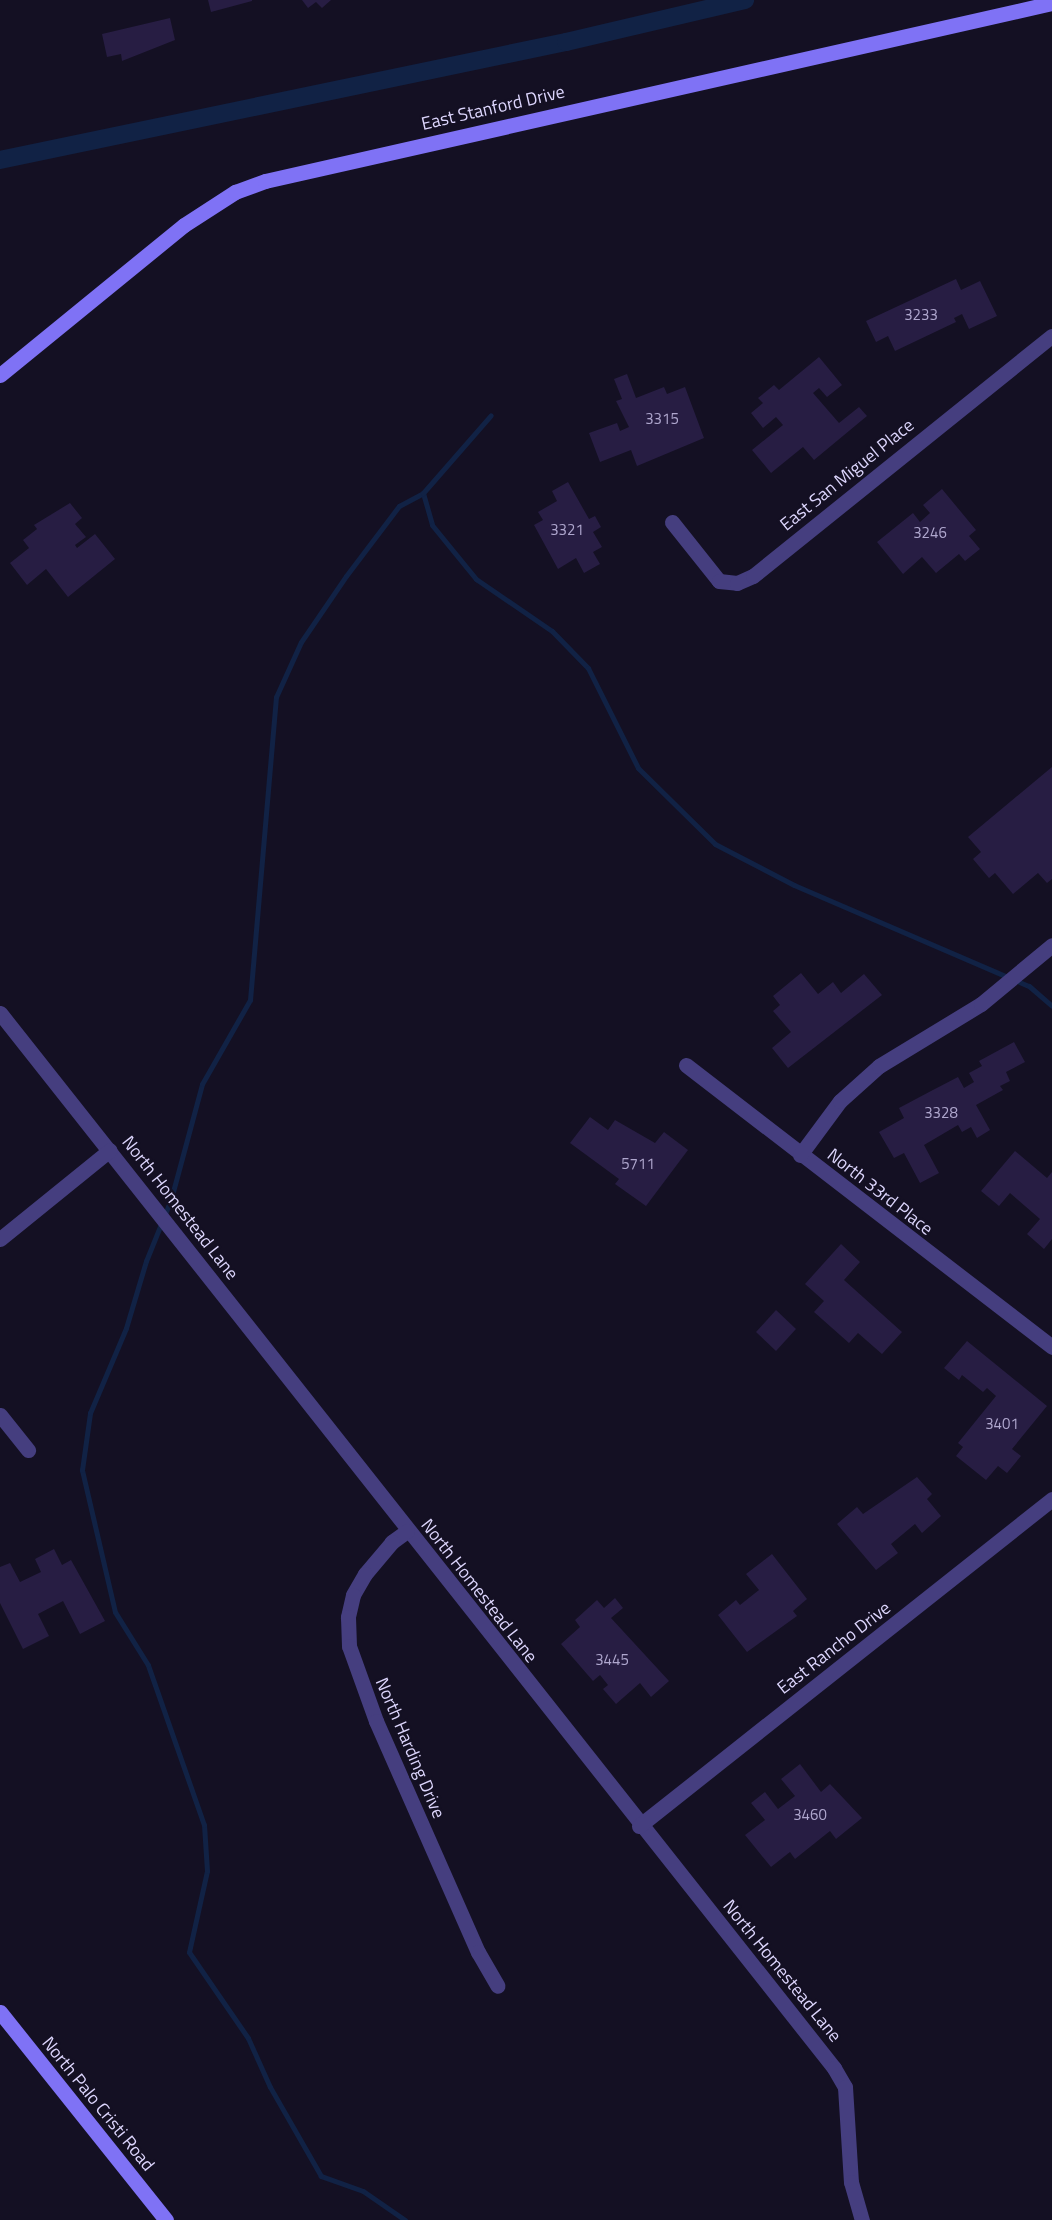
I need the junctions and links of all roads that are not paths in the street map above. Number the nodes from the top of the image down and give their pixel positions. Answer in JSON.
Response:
{"nodes":[{"id":1,"x":1052,"y":3,"type":"edge"},
{"id":2,"x":1052,"y":336,"type":"edge"},
{"id":3,"x":0,"y":375,"type":"edge"},
{"id":4,"x":672,"y":522,"type":"dead end"},
{"id":5,"x":1052,"y":945,"type":"edge"},
{"id":6,"x":0,"y":1013,"type":"edge"},
{"id":7,"x":686,"y":1065,"type":"dead end"},
{"id":8,"x":110,"y":1150,"type":"junction"},
{"id":9,"x":800,"y":1155,"type":"junction"},
{"id":10,"x":0,"y":1239,"type":"edge"},
{"id":11,"x":1052,"y":1347,"type":"edge"},
{"id":12,"x":0,"y":1415,"type":"edge"},
{"id":13,"x":28,"y":1450,"type":"dead end"},
{"id":14,"x":1052,"y":1499,"type":"edge"},
{"id":15,"x":407,"y":1531,"type":"junction"},
{"id":16,"x":639,"y":1826,"type":"junction"},
{"id":17,"x":498,"y":1986,"type":"dead end"},
{"id":18,"x":0,"y":2012,"type":"edge"},
{"id":19,"x":166,"y":2220,"type":"edge"},
{"id":20,"x":862,"y":2220,"type":"edge"}],
"edges":[{"from":1,"to":3,"type":"street","name":"East Stanford Drive"},
{"from":2,"to":4,"type":"street","name":"East San Miguel Place"},
{"from":5,"to":9,"type":"street"},
{"from":6,"to":8,"type":"street","name":"North Homestead Lane"},
{"from":7,"to":9,"type":"street","name":"North 33rd Place"},
{"from":8,"to":10,"type":"street"},
{"from":8,"to":15,"type":"street","name":"North Homestead Lane"},
{"from":9,"to":11,"type":"street","name":"North 33rd Place"},
{"from":12,"to":13,"type":"street"},
{"from":14,"to":16,"type":"street","name":"East Rancho Drive"},
{"from":15,"to":16,"type":"street","name":"North Homestead Lane"},
{"from":15,"to":17,"type":"street","name":"North Harding Drive"},
{"from":16,"to":20,"type":"street","name":"North Homestead Lane"},
{"from":18,"to":19,"type":"street","name":"North Palo Cristi Road"}]}
